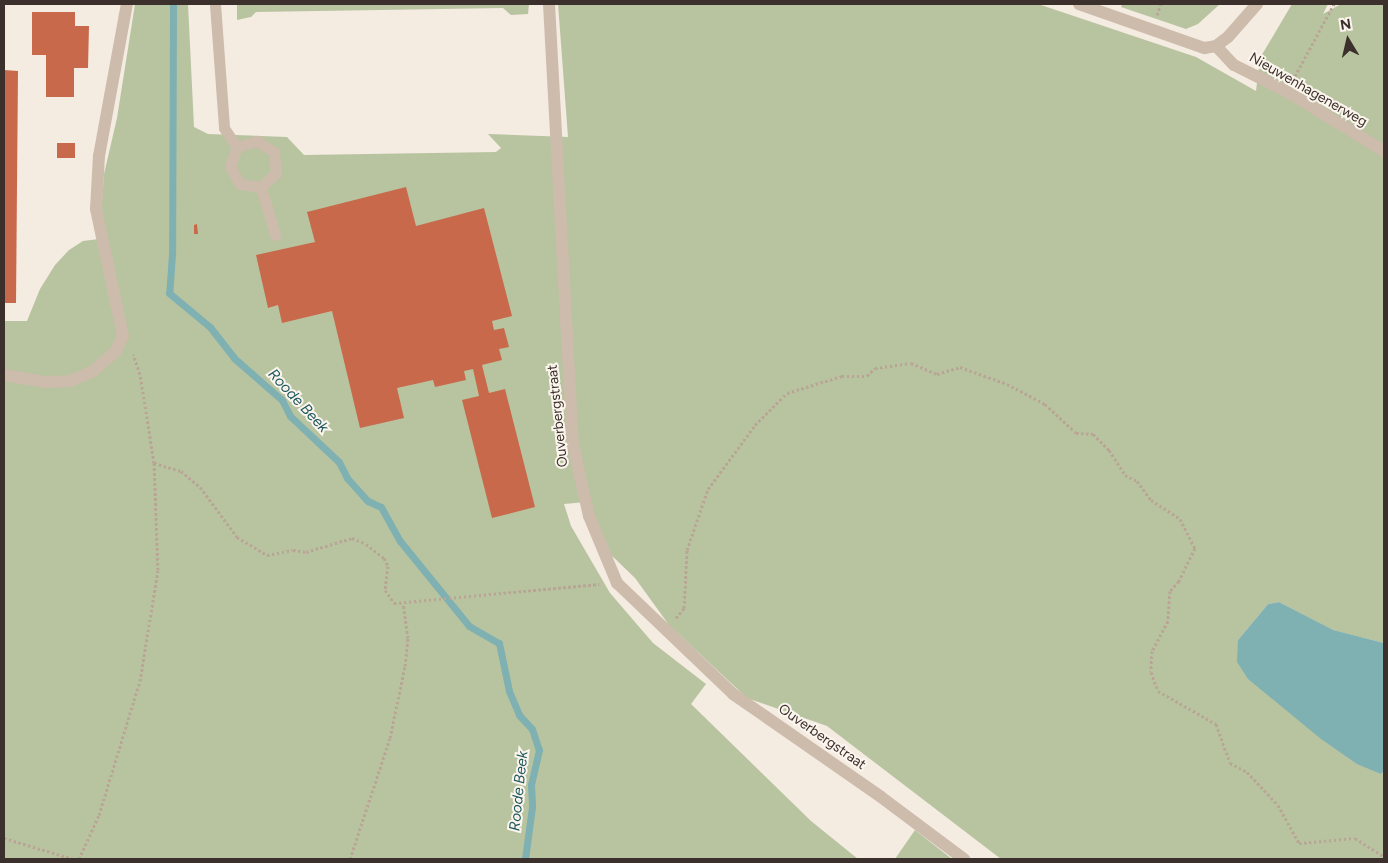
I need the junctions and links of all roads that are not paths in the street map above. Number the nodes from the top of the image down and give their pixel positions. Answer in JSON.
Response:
{"nodes":[{"id":1,"x":127,"y":4,"type":"edge"},
{"id":2,"x":215,"y":4,"type":"edge"},
{"id":3,"x":548,"y":4,"type":"edge"},
{"id":4,"x":1080,"y":4,"type":"edge"},
{"id":5,"x":1258,"y":4,"type":"edge"},
{"id":6,"x":1216,"y":46,"type":"junction"},
{"id":7,"x":237,"y":147,"type":"junction"},
{"id":8,"x":1384,"y":152,"type":"edge"},
{"id":9,"x":261,"y":187,"type":"junction"},
{"id":10,"x":275,"y":235,"type":"dead end"},
{"id":11,"x":4,"y":375,"type":"edge"},
{"id":12,"x":964,"y":859,"type":"edge"}],
"edges":[{"from":1,"to":11,"type":"street"},
{"from":2,"to":7,"type":"lane"},
{"from":3,"to":12,"type":"street","name":"Ouverbergstraat"},
{"from":4,"to":6,"type":"street"},
{"from":5,"to":6,"type":"street"},
{"from":6,"to":8,"type":"street","name":"Nieuwenhagenerweg"},
{"from":7,"to":9,"type":"lane"},
{"from":7,"to":9,"type":"lane"},
{"from":9,"to":10,"type":"lane"}]}
